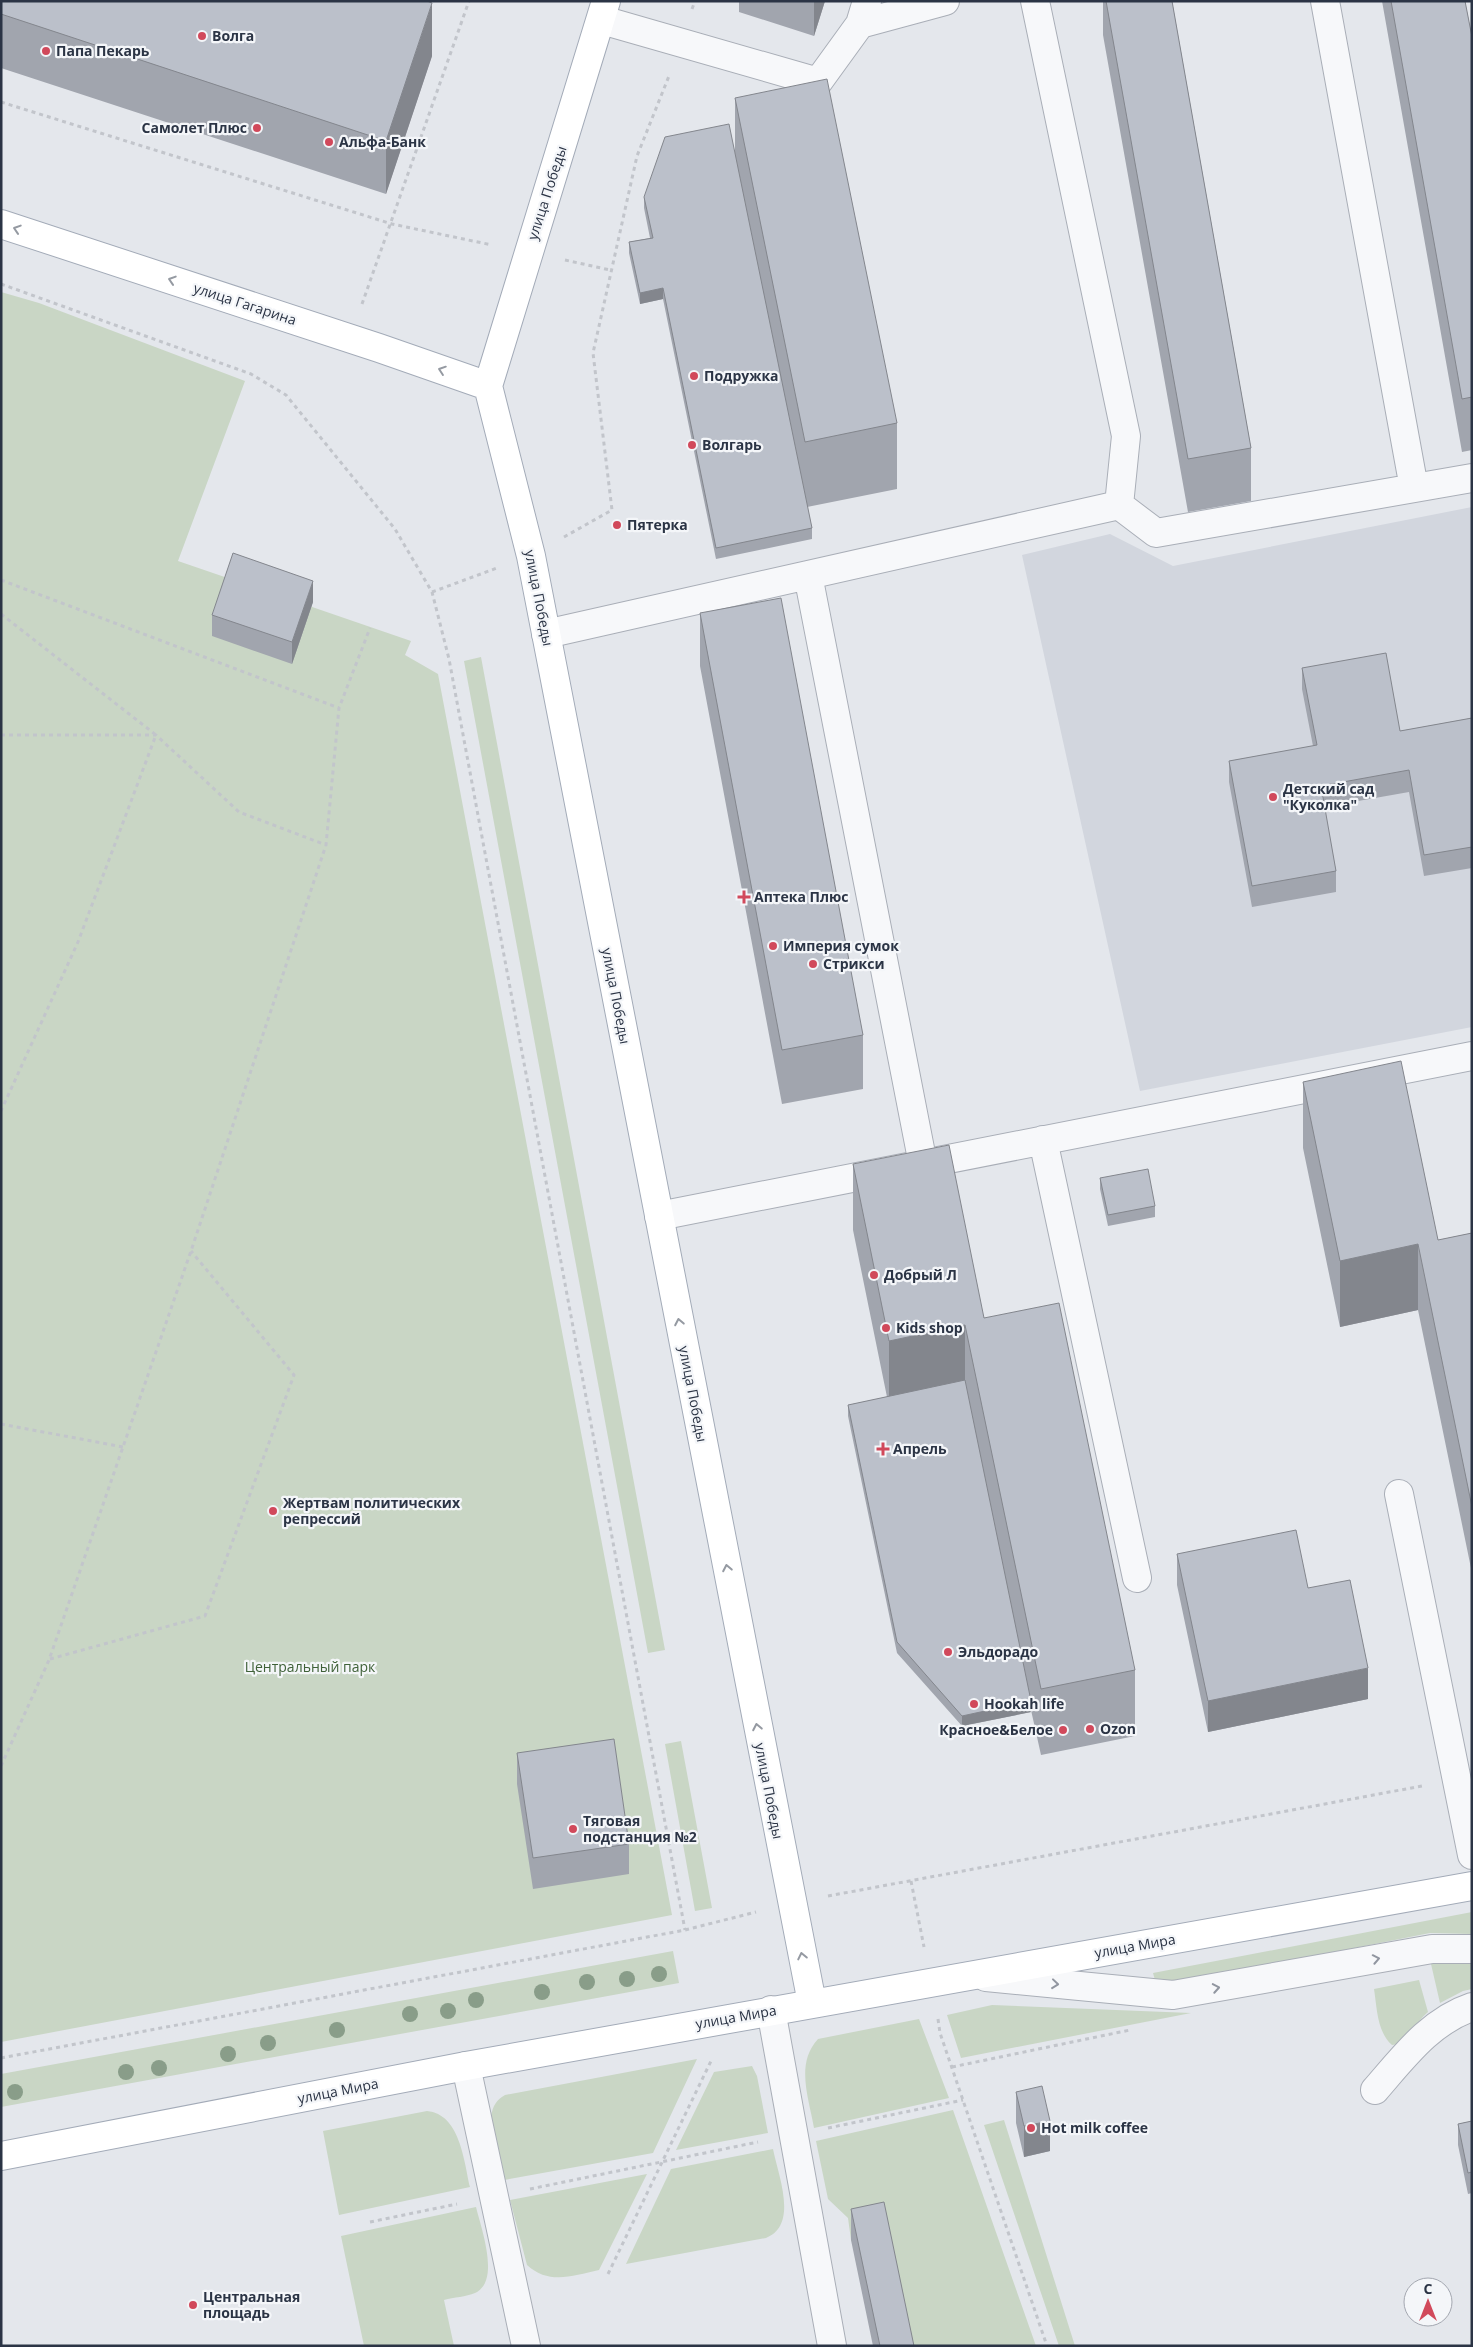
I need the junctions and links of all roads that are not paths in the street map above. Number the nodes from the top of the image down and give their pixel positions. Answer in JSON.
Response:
{"nodes":[{"id":1,"x":945,"y":1,"type":"edge"},
{"id":2,"x":1035,"y":1,"type":"edge"},
{"id":3,"x":1325,"y":1,"type":"edge"},
{"id":4,"x":603,"y":6,"type":"edge"},
{"id":5,"x":864,"y":13,"type":"edge"},
{"id":6,"x":1,"y":224,"type":"edge"},
{"id":7,"x":488,"y":386,"type":"junction"},
{"id":8,"x":1472,"y":478,"type":"edge"},
{"id":9,"x":1414,"y":488,"type":"junction"},
{"id":10,"x":1119,"y":505,"type":"junction"},
{"id":11,"x":808,"y":575,"type":"junction"},
{"id":12,"x":546,"y":634,"type":"junction"},
{"id":13,"x":1472,"y":1056,"type":"edge"},
{"id":14,"x":1043,"y":1140,"type":"junction"},
{"id":15,"x":923,"y":1164,"type":"junction"},
{"id":16,"x":659,"y":1216,"type":"junction"},
{"id":17,"x":1399,"y":1494,"type":"dead end"},
{"id":18,"x":1137,"y":1578,"type":"dead end"},
{"id":19,"x":1472,"y":1855,"type":"edge"},
{"id":20,"x":1472,"y":1886,"type":"edge"},
{"id":21,"x":1472,"y":1949,"type":"edge"},
{"id":22,"x":972,"y":1975,"type":"junction"},
{"id":23,"x":812,"y":2003,"type":"junction"},
{"id":24,"x":1472,"y":2007,"type":"edge"},
{"id":25,"x":771,"y":2010,"type":"junction"},
{"id":26,"x":466,"y":2066,"type":"junction"},
{"id":27,"x":1375,"y":2090,"type":"dead end"},
{"id":28,"x":1,"y":2156,"type":"edge"},
{"id":29,"x":526,"y":2346,"type":"edge"},
{"id":30,"x":832,"y":2346,"type":"edge"}],
"edges":[{"from":1,"to":5,"type":"lane"},
{"from":2,"to":10,"type":"lane"},
{"from":3,"to":9,"type":"lane"},
{"from":4,"to":5,"type":"lane"},
{"from":4,"to":7,"type":"main road","name":"улица Победы"},
{"from":7,"to":6,"type":"main road","name":"улица Гагарина","one_way":true},
{"from":7,"to":12,"type":"main road","name":"улица Победы"},
{"from":8,"to":9,"type":"lane"},
{"from":9,"to":10,"type":"lane"},
{"from":10,"to":11,"type":"lane"},
{"from":11,"to":12,"type":"lane"},
{"from":11,"to":15,"type":"lane"},
{"from":12,"to":16,"type":"main road","name":"улица Победы"},
{"from":13,"to":14,"type":"lane"},
{"from":14,"to":15,"type":"lane"},
{"from":14,"to":18,"type":"lane"},
{"from":15,"to":16,"type":"lane"},
{"from":23,"to":16,"type":"main road","name":"улица Победы","one_way":true},
{"from":17,"to":19,"type":"lane"},
{"from":20,"to":22,"type":"main road","name":"улица Мира"},
{"from":22,"to":21,"type":"lane","one_way":true},
{"from":22,"to":23,"type":"main road","name":"улица Мира"},
{"from":23,"to":25,"type":"main road","name":"улица Мира"},
{"from":24,"to":27,"type":"lane"},
{"from":25,"to":26,"type":"main road","name":"улица Мира"},
{"from":25,"to":30,"type":"lane"},
{"from":26,"to":28,"type":"main road","name":"улица Мира"},
{"from":26,"to":29,"type":"lane"}]}
